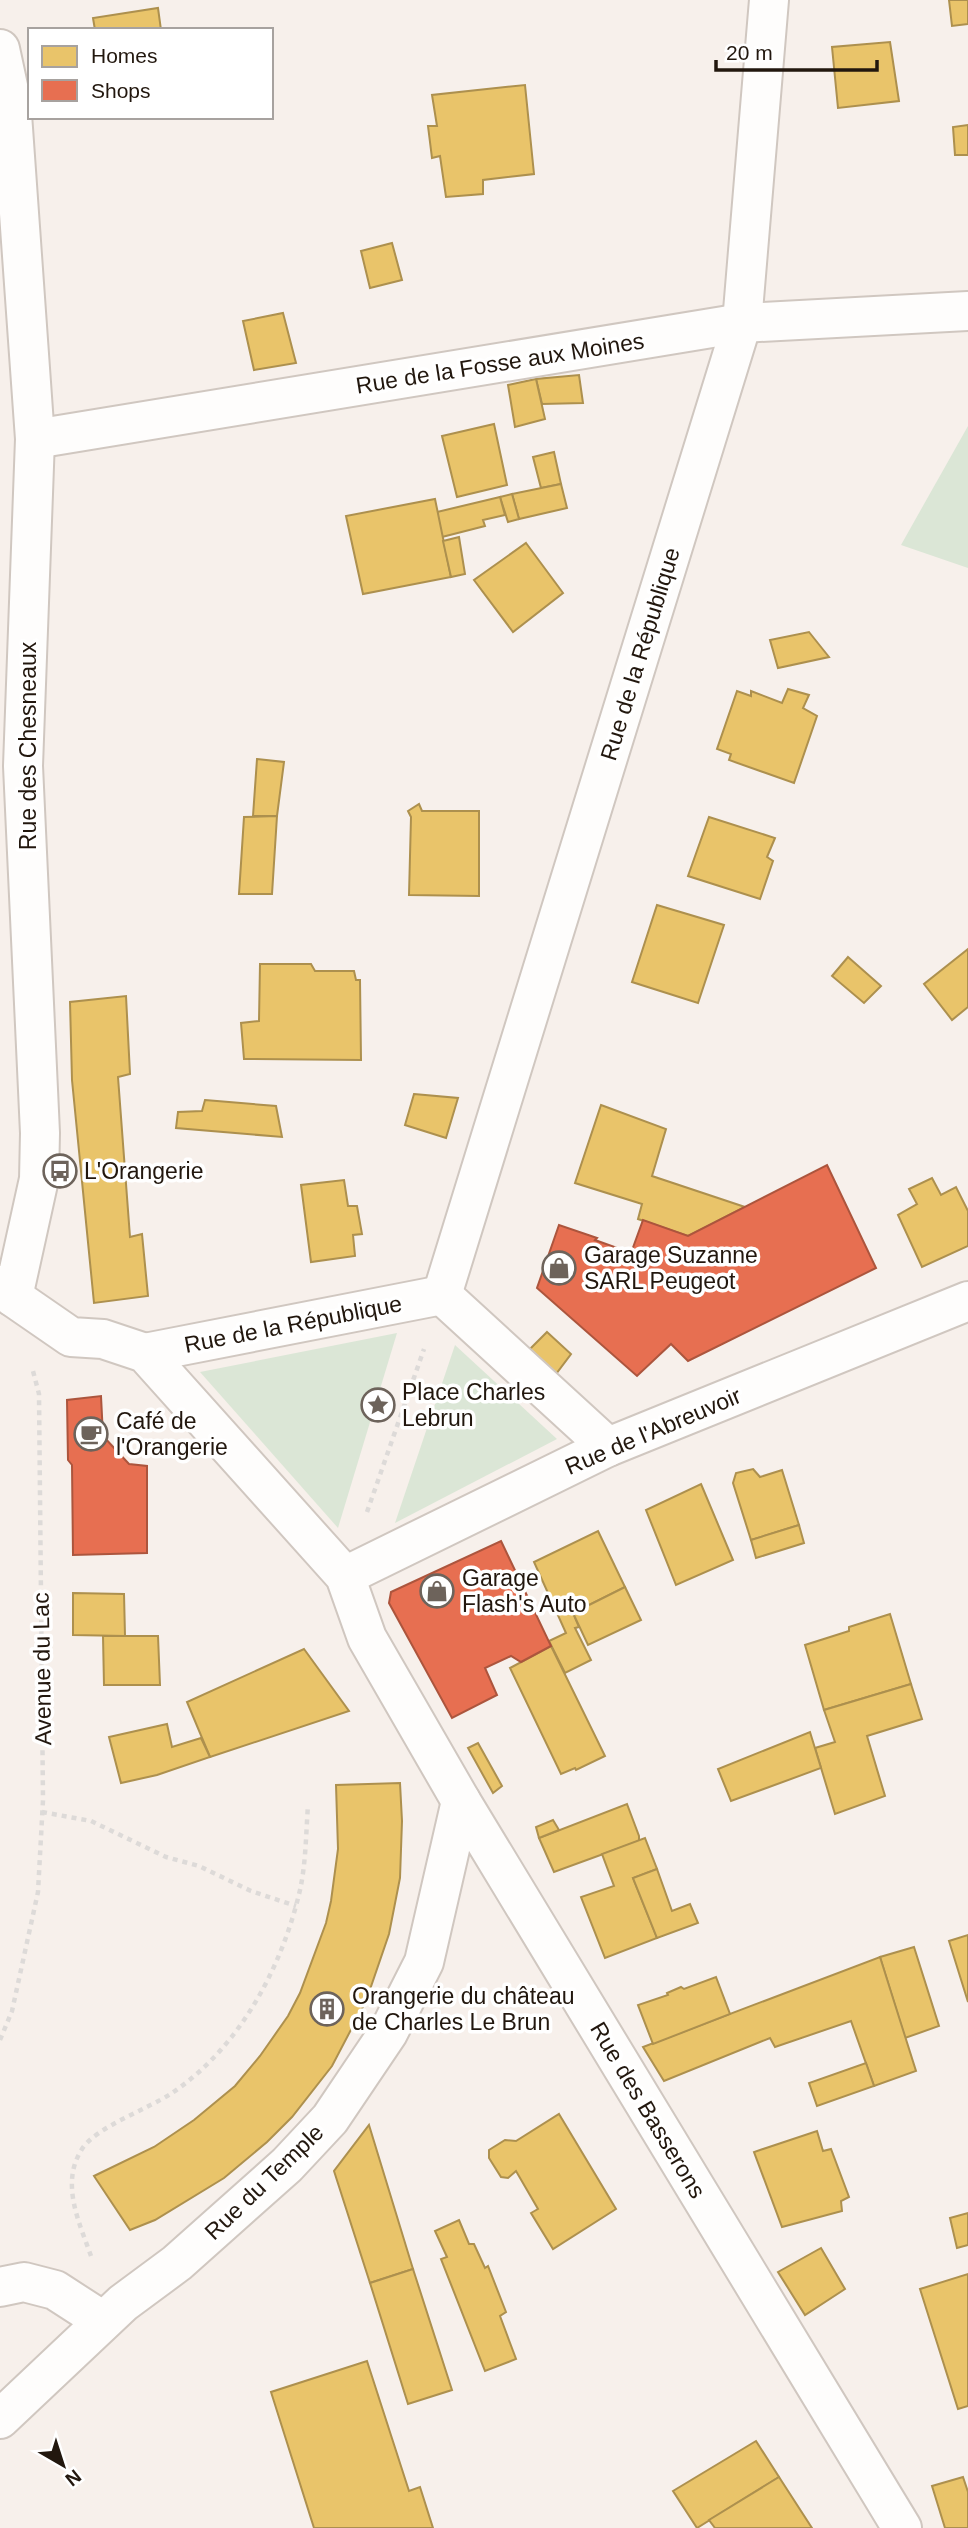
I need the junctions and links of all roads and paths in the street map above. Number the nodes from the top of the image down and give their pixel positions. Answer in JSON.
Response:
{"nodes":[{"id":1,"x":769,"y":0,"type":"edge"},
{"id":2,"x":0,"y":48,"type":"edge"},
{"id":3,"x":968,"y":311,"type":"edge"},
{"id":4,"x":742,"y":323,"type":"junction"},
{"id":5,"x":35,"y":439,"type":"junction"},
{"id":6,"x":442,"y":1295,"type":"junction"},
{"id":7,"x":4,"y":1298,"type":"edge"},
{"id":8,"x":968,"y":1301,"type":"edge"},
{"id":9,"x":145,"y":1353,"type":"junction"},
{"id":10,"x":33,"y":1369,"type":"dead end"},
{"id":11,"x":608,"y":1447,"type":"junction"},
{"id":12,"x":345,"y":1576,"type":"junction"},
{"id":13,"x":461,"y":1801,"type":"junction"},
{"id":14,"x":308,"y":1805,"type":"dead end"},
{"id":15,"x":42,"y":1812,"type":"junction"},
{"id":16,"x":296,"y":1906,"type":"junction"},
{"id":17,"x":0,"y":2040,"type":"edge"},
{"id":18,"x":0,"y":2287,"type":"edge"},
{"id":19,"x":113,"y":2312,"type":"junction"},
{"id":20,"x":1,"y":2415,"type":"edge"},
{"id":21,"x":902,"y":2528,"type":"edge"}],
"edges":[{"from":1,"to":4,"type":"street","name":"Rue de la République"},
{"from":2,"to":5,"type":"street","name":"Rue des Chesneaux"},
{"from":3,"to":4,"type":"street","name":"Rue de la Fosse aux Moines"},
{"from":4,"to":5,"type":"street","name":"Rue de la Fosse aux Moines"},
{"from":4,"to":6,"type":"street","name":"Rue de la République"},
{"from":5,"to":7,"type":"street","name":"Rue des Chesneaux"},
{"from":6,"to":9,"type":"street","name":"Rue de la République"},
{"from":6,"to":11,"type":"street"},
{"from":6,"to":12,"type":"path","name":"Rue de la République"},
{"from":7,"to":9,"type":"street","name":"Rue des Chesneaux"},
{"from":8,"to":11,"type":"street","name":"Rue de l'Abreuvoir"},
{"from":9,"to":12,"type":"street"},
{"from":10,"to":15,"type":"path","name":"Avenue du Lac"},
{"from":11,"to":12,"type":"street","name":"Rue de l'Abreuvoir"},
{"from":12,"to":13,"type":"street","name":"Rue des Basserons"},
{"from":13,"to":19,"type":"street","name":"Rue du Temple"},
{"from":13,"to":21,"type":"street","name":"Rue des Basserons"},
{"from":14,"to":16,"type":"path"},
{"from":15,"to":16,"type":"path"},
{"from":15,"to":17,"type":"path","name":"Avenue du Lac"},
{"from":16,"to":19,"type":"path"},
{"from":18,"to":19,"type":"street"},
{"from":19,"to":20,"type":"street","name":"Rue du Temple"}]}
